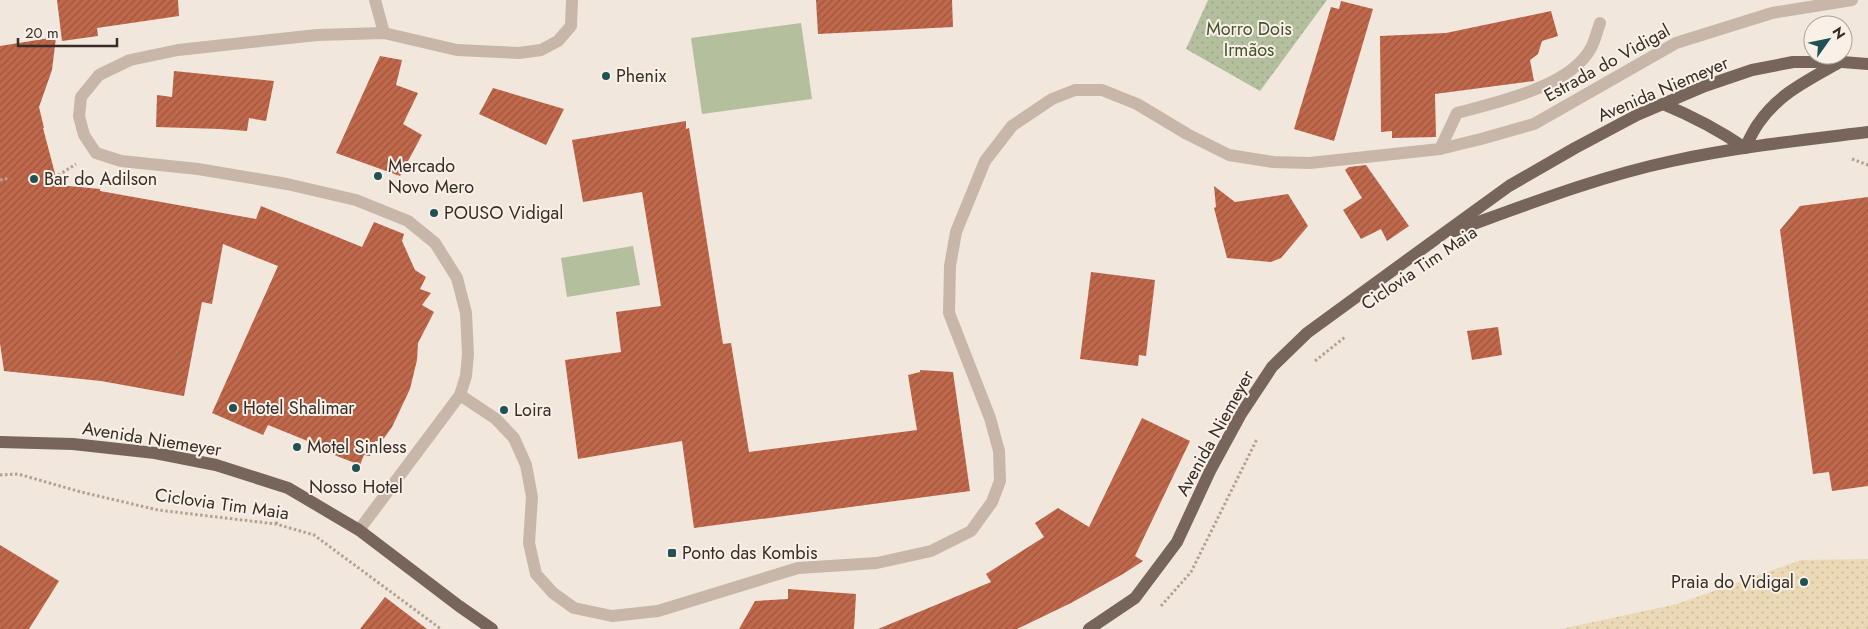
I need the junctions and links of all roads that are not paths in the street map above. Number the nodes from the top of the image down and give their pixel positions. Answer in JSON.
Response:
{"nodes":[{"id":1,"x":375,"y":0,"type":"edge"},
{"id":2,"x":572,"y":0,"type":"edge"},
{"id":3,"x":1852,"y":0,"type":"edge"},
{"id":4,"x":1600,"y":22,"type":"dead end"},
{"id":5,"x":384,"y":33,"type":"junction"},
{"id":6,"x":1803,"y":62,"type":"edge"},
{"id":7,"x":1853,"y":63,"type":"edge"},
{"id":8,"x":1868,"y":64,"type":"edge"},
{"id":9,"x":1836,"y":65,"type":"edge"},
{"id":10,"x":1663,"y":104,"type":"junction"},
{"id":11,"x":1868,"y":132,"type":"edge"},
{"id":12,"x":1745,"y":148,"type":"junction"},
{"id":13,"x":1440,"y":149,"type":"junction"},
{"id":14,"x":1440,"y":236,"type":"junction"},
{"id":15,"x":460,"y":395,"type":"junction"},
{"id":16,"x":0,"y":442,"type":"edge"},
{"id":17,"x":359,"y":530,"type":"junction"},
{"id":18,"x":492,"y":629,"type":"edge"},
{"id":19,"x":1089,"y":629,"type":"edge"}],
"edges":[{"from":1,"to":5,"type":"street"},
{"from":2,"to":5,"type":"street"},
{"from":3,"to":13,"type":"street","name":"Estrada do Vidigal"},
{"from":4,"to":13,"type":"street","name":"Estrada do Vidigal"},
{"from":5,"to":15,"type":"street"},
{"from":6,"to":10,"type":"main road","name":"Avenida Niemeyer"},
{"from":7,"to":8,"type":"main road","name":"Avenida Niemeyer"},
{"from":9,"to":12,"type":"main road"},
{"from":10,"to":12,"type":"main road"},
{"from":10,"to":14,"type":"main road","name":"Avenida Niemeyer"},
{"from":11,"to":12,"type":"main road","name":"Avenida Niemeyer"},
{"from":12,"to":14,"type":"main road","name":"Avenida Niemeyer"},
{"from":13,"to":15,"type":"street","name":"Estrada do Vidigal"},
{"from":14,"to":19,"type":"main road","name":"Avenida Niemeyer"},
{"from":15,"to":17,"type":"street"},
{"from":16,"to":17,"type":"main road","name":"Avenida Niemeyer"},
{"from":17,"to":18,"type":"main road","name":"Avenida Niemeyer"}]}
